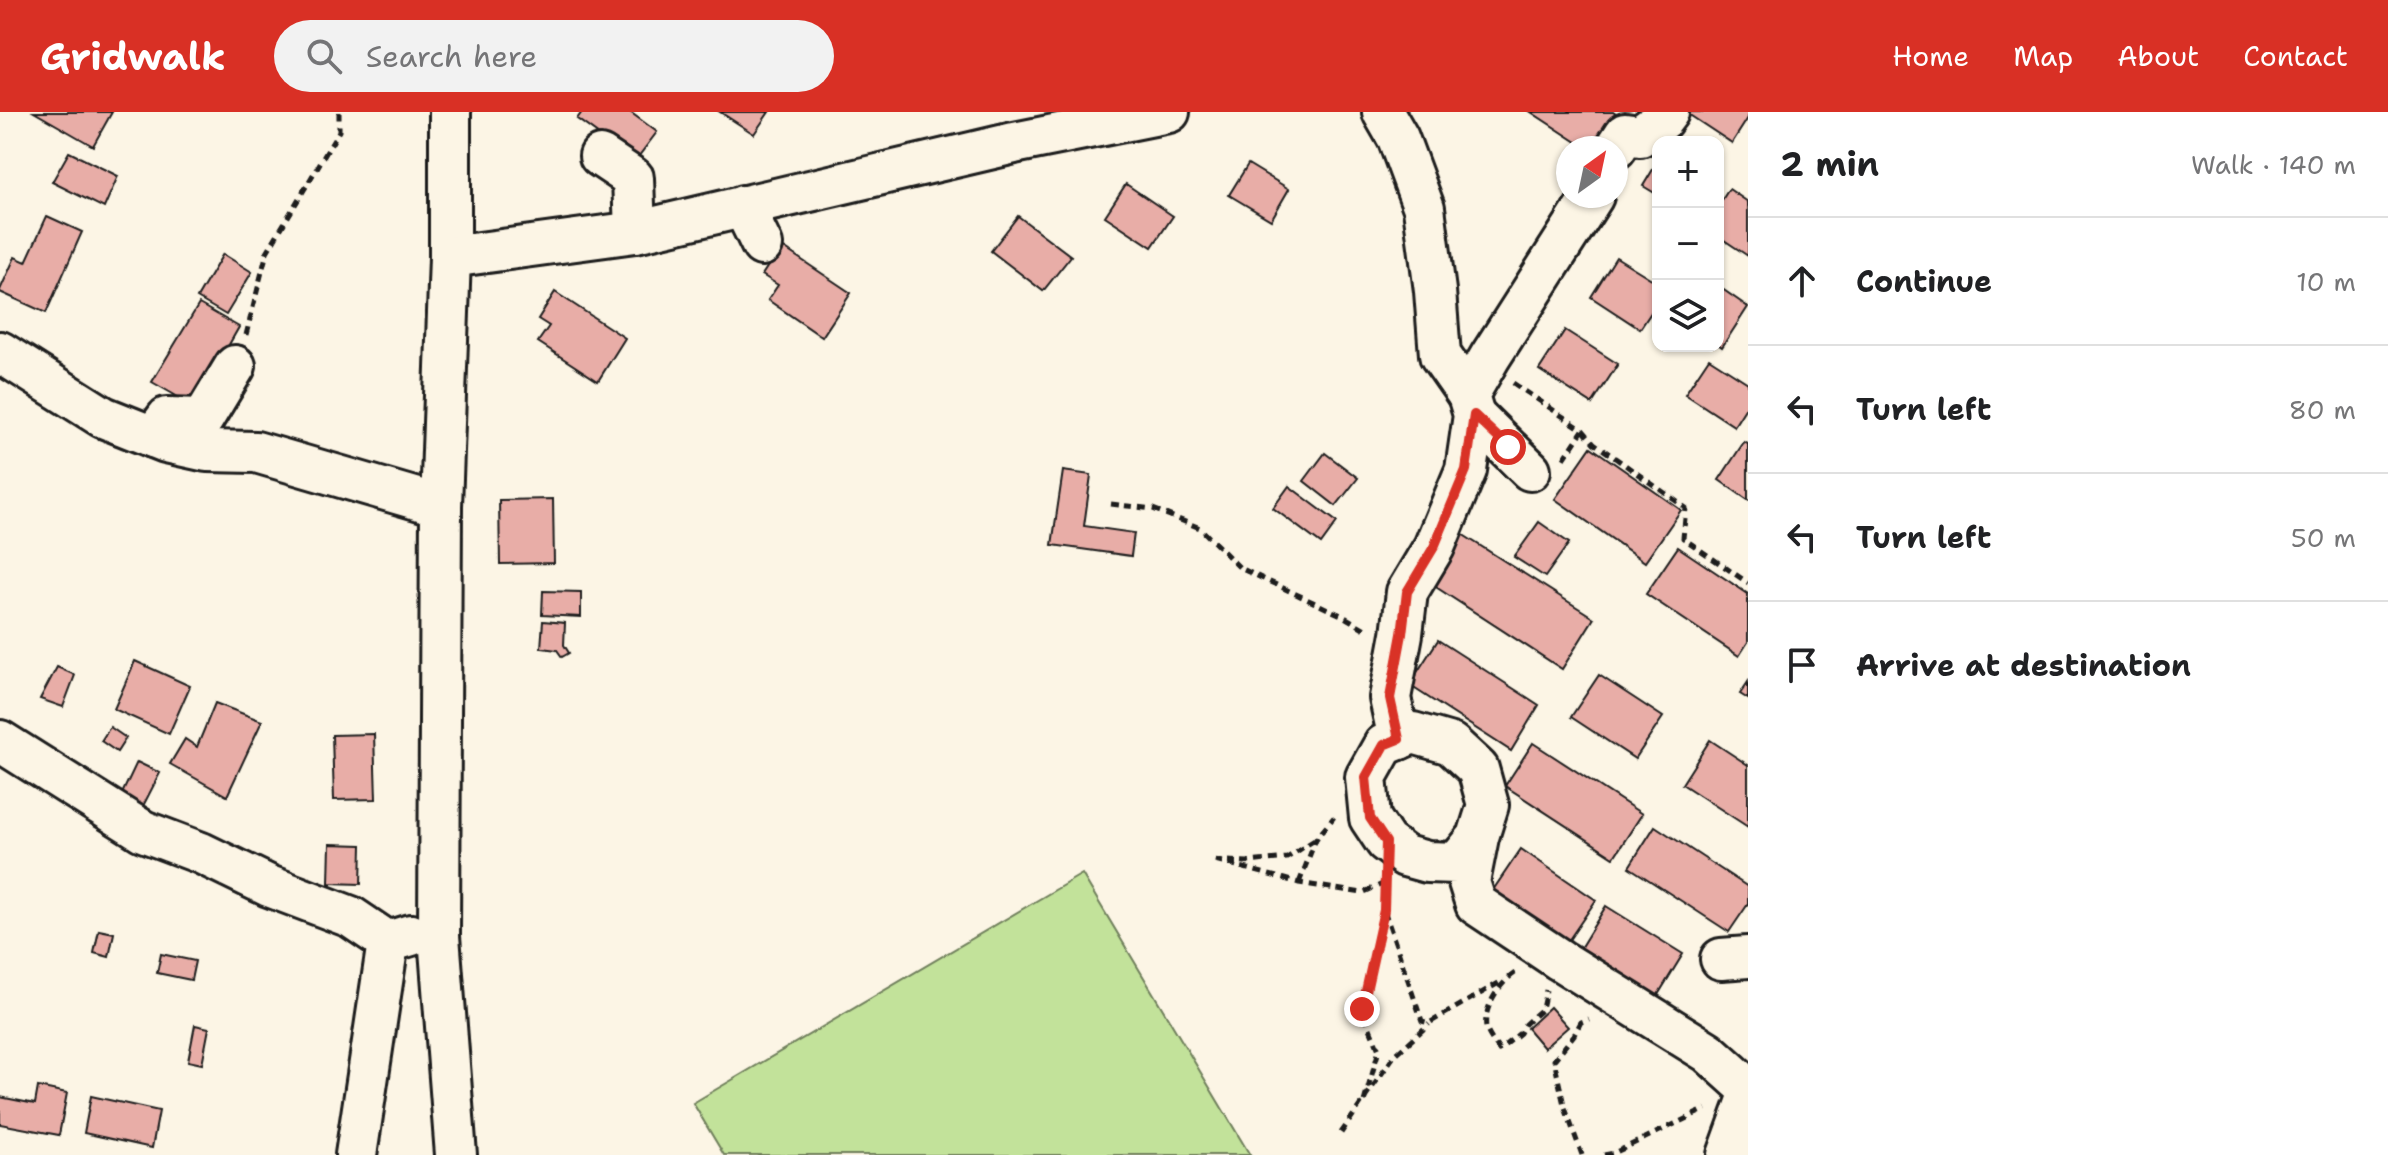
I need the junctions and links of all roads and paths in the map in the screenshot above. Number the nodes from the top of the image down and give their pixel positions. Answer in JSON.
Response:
{"nodes":[{"id":1,"x":339,"y":112,"type":"edge"},
{"id":2,"x":450,"y":112,"type":"edge"},
{"id":3,"x":1169,"y":112,"type":"edge"},
{"id":4,"x":1383,"y":112,"type":"edge"},
{"id":5,"x":1668,"y":112,"type":"edge"},
{"id":6,"x":1624,"y":136,"type":"edge"},
{"id":7,"x":600,"y":156,"type":"dead end"},
{"id":8,"x":743,"y":206,"type":"junction"},
{"id":9,"x":1586,"y":208,"type":"edge"},
{"id":10,"x":635,"y":232,"type":"junction"},
{"id":11,"x":762,"y":245,"type":"dead end"},
{"id":12,"x":450,"y":257,"type":"junction"},
{"id":13,"x":0,"y":352,"type":"edge"},
{"id":14,"x":235,"y":366,"type":"joint"},
{"id":15,"x":1476,"y":392,"type":"junction"},
{"id":16,"x":153,"y":437,"type":"junction"},
{"id":17,"x":1530,"y":470,"type":"dead end"},
{"id":18,"x":1111,"y":504,"type":"dead end"},
{"id":19,"x":441,"y":506,"type":"junction"},
{"id":20,"x":1748,"y":583,"type":"edge"},
{"id":21,"x":1399,"y":648,"type":"junction"},
{"id":22,"x":1399,"y":739,"type":"junction"},
{"id":23,"x":0,"y":741,"type":"edge"},
{"id":24,"x":1367,"y":787,"type":"junction"},
{"id":25,"x":1478,"y":837,"type":"junction"},
{"id":26,"x":1316,"y":839,"type":"junction"},
{"id":27,"x":1400,"y":861,"type":"junction"},
{"id":28,"x":1299,"y":883,"type":"junction"},
{"id":29,"x":1476,"y":904,"type":"junction"},
{"id":30,"x":1384,"y":910,"type":"junction"},
{"id":31,"x":439,"y":936,"type":"junction"},
{"id":32,"x":388,"y":942,"type":"junction"},
{"id":33,"x":1553,"y":956,"type":"junction"},
{"id":34,"x":1504,"y":980,"type":"junction"},
{"id":35,"x":1626,"y":1002,"type":"junction"},
{"id":36,"x":1429,"y":1023,"type":"junction"},
{"id":37,"x":1748,"y":1088,"type":"edge"},
{"id":38,"x":1748,"y":1100,"type":"edge"},
{"id":39,"x":1364,"y":1102,"type":"junction"},
{"id":40,"x":1709,"y":1108,"type":"dead end"},
{"id":41,"x":1341,"y":1133,"type":"dead end"},
{"id":42,"x":356,"y":1155,"type":"edge"},
{"id":43,"x":456,"y":1155,"type":"edge"},
{"id":44,"x":1582,"y":1155,"type":"edge"},
{"id":45,"x":1604,"y":1155,"type":"edge"},
{"id":46,"x":1728,"y":1155,"type":"edge"}],
"edges":[{"from":1,"to":14,"type":"path"},
{"from":2,"to":12,"type":"street"},
{"from":3,"to":8,"type":"street"},
{"from":4,"to":15,"type":"street"},
{"from":5,"to":6,"type":"street"},
{"from":7,"to":10,"type":"street"},
{"from":8,"to":10,"type":"street"},
{"from":8,"to":11,"type":"street"},
{"from":9,"to":15,"type":"street"},
{"from":10,"to":12,"type":"street"},
{"from":12,"to":19,"type":"street"},
{"from":13,"to":16,"type":"street"},
{"from":14,"to":16,"type":"street"},
{"from":15,"to":17,"type":"street"},
{"from":15,"to":20,"type":"path"},
{"from":15,"to":21,"type":"street"},
{"from":16,"to":19,"type":"street"},
{"from":18,"to":21,"type":"path"},
{"from":19,"to":31,"type":"street"},
{"from":21,"to":22,"type":"street"},
{"from":22,"to":24,"type":"street"},
{"from":22,"to":25,"type":"street"},
{"from":23,"to":32,"type":"street"},
{"from":24,"to":26,"type":"path"},
{"from":24,"to":27,"type":"street"},
{"from":25,"to":27,"type":"street"},
{"from":25,"to":29,"type":"street"},
{"from":26,"to":28,"type":"path"},
{"from":26,"to":28,"type":"path"},
{"from":27,"to":28,"type":"path"},
{"from":27,"to":29,"type":"street"},
{"from":27,"to":30,"type":"path"},
{"from":29,"to":33,"type":"street"},
{"from":30,"to":36,"type":"path"},
{"from":30,"to":39,"type":"path"},
{"from":31,"to":32,"type":"street"},
{"from":31,"to":43,"type":"street"},
{"from":32,"to":42,"type":"street"},
{"from":33,"to":34,"type":"path"},
{"from":33,"to":34,"type":"path"},
{"from":33,"to":35,"type":"street"},
{"from":34,"to":36,"type":"path"},
{"from":35,"to":37,"type":"street"},
{"from":35,"to":44,"type":"path"},
{"from":36,"to":39,"type":"path"},
{"from":38,"to":46,"type":"street"},
{"from":39,"to":41,"type":"path"},
{"from":40,"to":45,"type":"path"}]}
